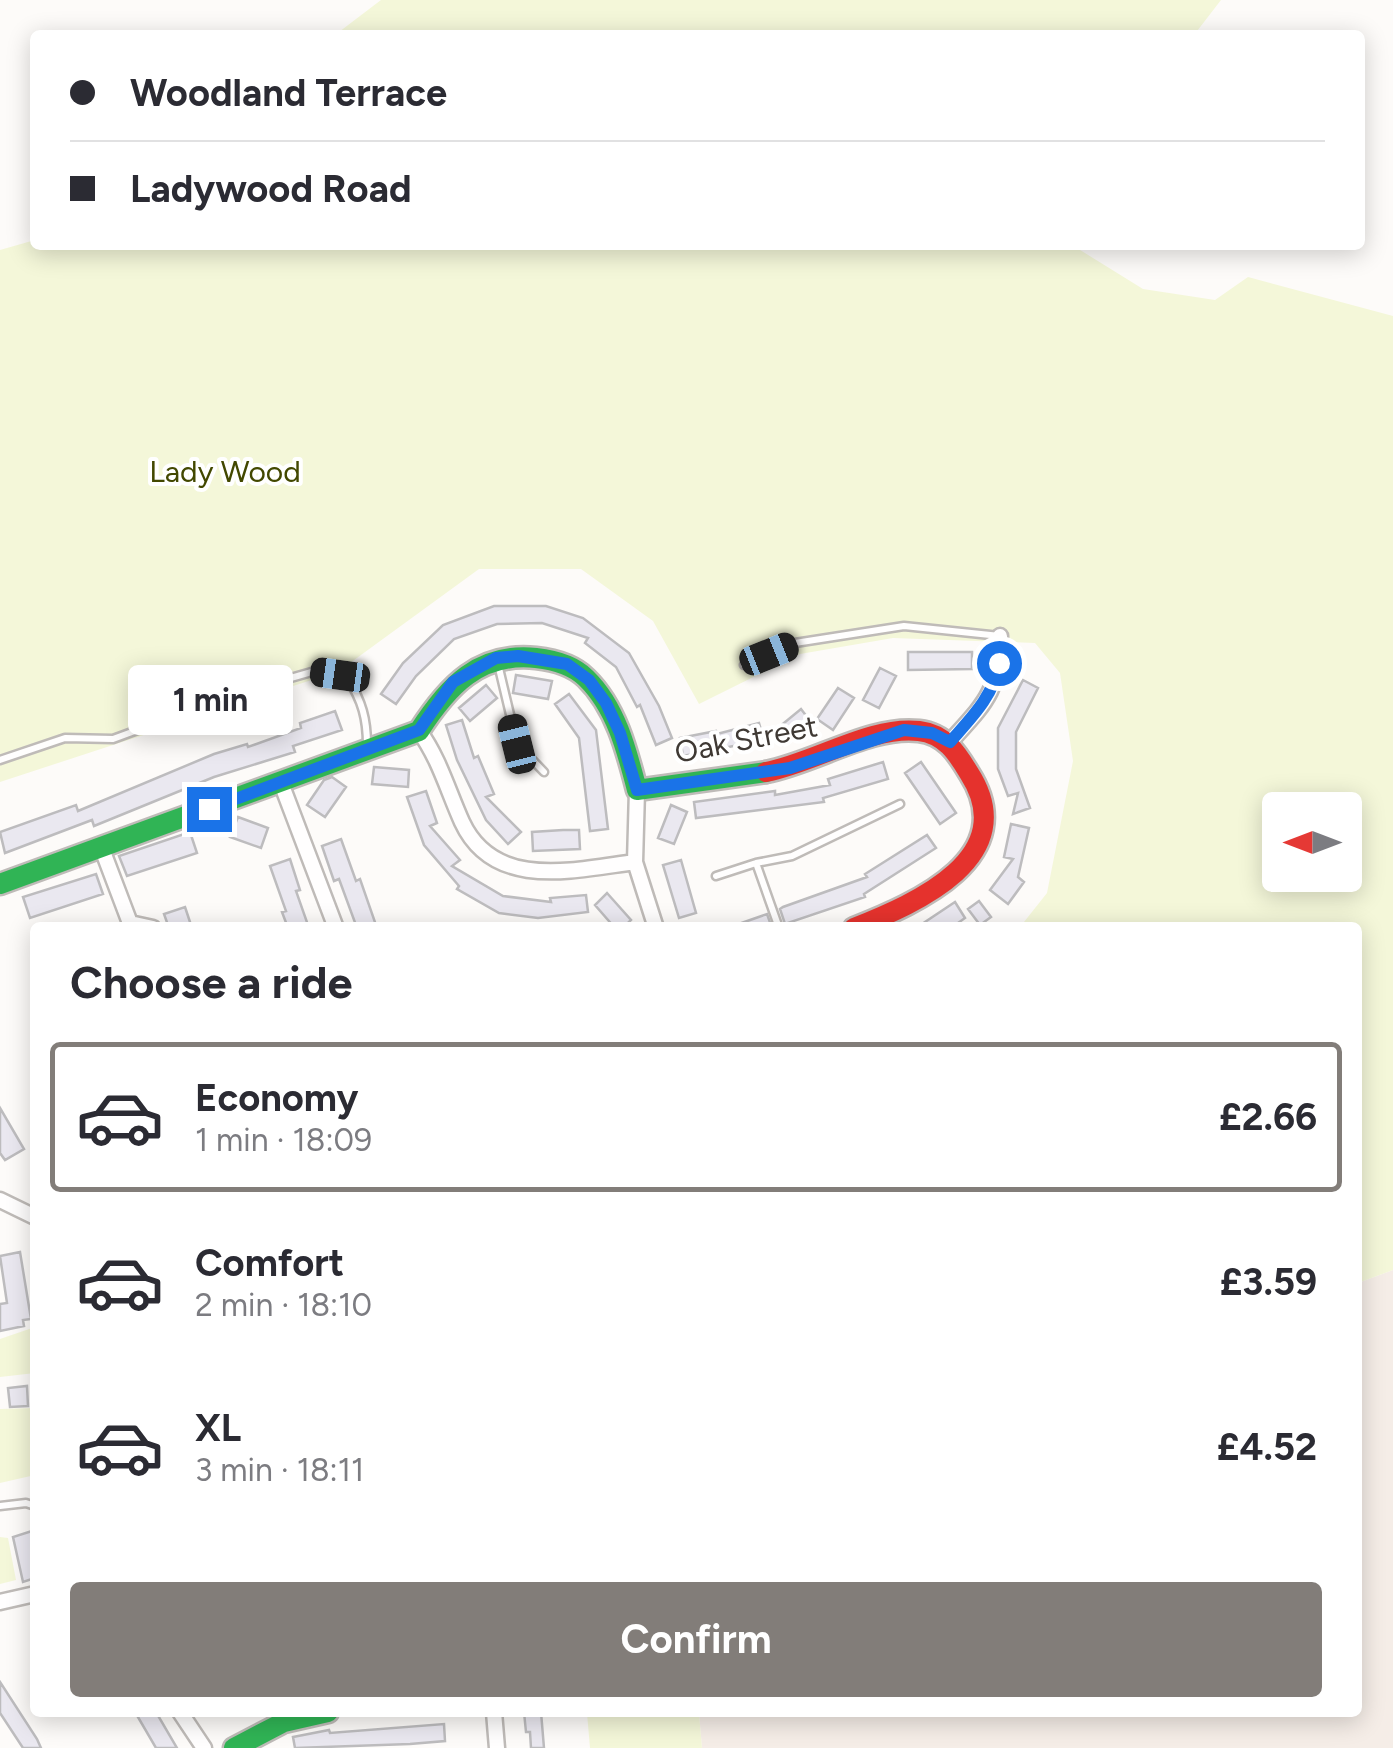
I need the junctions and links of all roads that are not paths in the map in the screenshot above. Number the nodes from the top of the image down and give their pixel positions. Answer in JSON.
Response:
{"nodes":[{"id":1,"x":1000,"y":636,"type":"joint"},
{"id":2,"x":496,"y":658,"type":"junction"},
{"id":3,"x":744,"y":665,"type":"dead end"},
{"id":4,"x":419,"y":730,"type":"junction"},
{"id":5,"x":950,"y":742,"type":"junction"},
{"id":6,"x":368,"y":752,"type":"junction"},
{"id":7,"x":0,"y":760,"type":"edge"},
{"id":8,"x":544,"y":772,"type":"dead end"},
{"id":9,"x":281,"y":783,"type":"junction"},
{"id":10,"x":637,"y":790,"type":"junction"},
{"id":11,"x":900,"y":804,"type":"dead end"},
{"id":12,"x":102,"y":848,"type":"junction"},
{"id":13,"x":635,"y":862,"type":"junction"},
{"id":14,"x":756,"y":862,"type":"junction"},
{"id":15,"x":716,"y":876,"type":"dead end"},
{"id":16,"x":0,"y":884,"type":"edge"},
{"id":17,"x":127,"y":922,"type":"edge"},
{"id":18,"x":334,"y":922,"type":"edge"},
{"id":19,"x":654,"y":922,"type":"edge"},
{"id":20,"x":777,"y":922,"type":"edge"},
{"id":21,"x":866,"y":922,"type":"edge"},
{"id":22,"x":0,"y":1200,"type":"edge"},
{"id":23,"x":30,"y":1215,"type":"edge"},
{"id":24,"x":30,"y":1504,"type":"edge"},
{"id":25,"x":0,"y":1506,"type":"edge"},
{"id":26,"x":30,"y":1595,"type":"edge"},
{"id":27,"x":0,"y":1602,"type":"edge"},
{"id":28,"x":183,"y":1717,"type":"edge"},
{"id":29,"x":306,"y":1717,"type":"edge"},
{"id":30,"x":494,"y":1717,"type":"edge"},
{"id":31,"x":204,"y":1748,"type":"edge"},
{"id":32,"x":234,"y":1748,"type":"edge"},
{"id":33,"x":497,"y":1748,"type":"edge"}],
"edges":[{"from":1,"to":3,"type":"lane"},
{"from":1,"to":5,"type":"street"},
{"from":2,"to":4,"type":"street"},
{"from":2,"to":8,"type":"lane"},
{"from":2,"to":10,"type":"street","name":"Oak Street"},
{"from":4,"to":6,"type":"street"},
{"from":4,"to":13,"type":"street"},
{"from":5,"to":10,"type":"street","name":"Oak Street"},
{"from":5,"to":21,"type":"street"},
{"from":6,"to":7,"type":"lane"},
{"from":6,"to":9,"type":"street"},
{"from":9,"to":12,"type":"street"},
{"from":9,"to":18,"type":"street"},
{"from":10,"to":13,"type":"street"},
{"from":11,"to":14,"type":"lane"},
{"from":12,"to":16,"type":"street"},
{"from":12,"to":17,"type":"street"},
{"from":13,"to":19,"type":"street"},
{"from":14,"to":15,"type":"lane"},
{"from":14,"to":20,"type":"lane"},
{"from":22,"to":23,"type":"street"},
{"from":24,"to":25,"type":"lane"},
{"from":26,"to":27,"type":"street"},
{"from":28,"to":31,"type":"street"},
{"from":29,"to":32,"type":"street"},
{"from":30,"to":33,"type":"street"}]}
